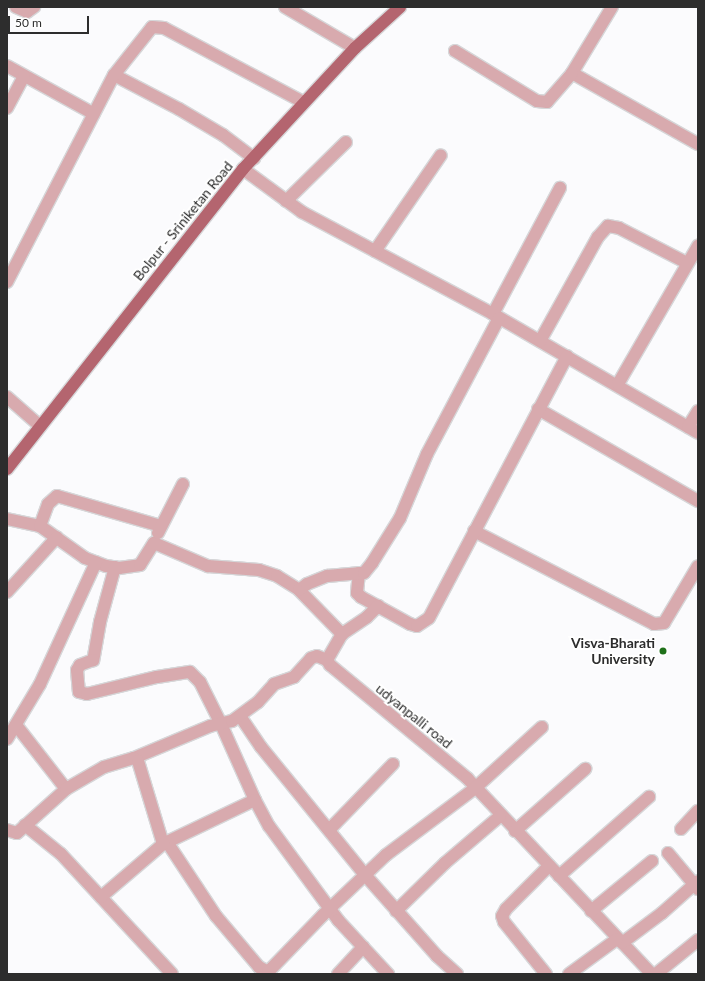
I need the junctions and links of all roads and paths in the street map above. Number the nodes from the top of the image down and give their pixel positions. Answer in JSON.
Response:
{"nodes":[{"id":1,"x":16,"y":7,"type":"edge"},
{"id":2,"x":34,"y":7,"type":"edge"},
{"id":3,"x":285,"y":7,"type":"edge"},
{"id":4,"x":612,"y":7,"type":"edge"},
{"id":5,"x":398,"y":8,"type":"edge"},
{"id":6,"x":355,"y":48,"type":"junction"},
{"id":7,"x":455,"y":51,"type":"dead end"},
{"id":8,"x":7,"y":66,"type":"edge"},
{"id":9,"x":572,"y":73,"type":"junction"},
{"id":10,"x":114,"y":75,"type":"junction"},
{"id":11,"x":24,"y":76,"type":"junction"},
{"id":12,"x":303,"y":102,"type":"junction"},
{"id":13,"x":7,"y":108,"type":"edge"},
{"id":14,"x":94,"y":114,"type":"junction"},
{"id":15,"x":346,"y":142,"type":"dead end"},
{"id":16,"x":698,"y":144,"type":"edge"},
{"id":17,"x":441,"y":155,"type":"dead end"},
{"id":18,"x":254,"y":158,"type":"junction"},
{"id":19,"x":243,"y":169,"type":"junction"},
{"id":20,"x":560,"y":188,"type":"dead end"},
{"id":21,"x":286,"y":201,"type":"junction"},
{"id":22,"x":698,"y":246,"type":"edge"},
{"id":23,"x":375,"y":251,"type":"junction"},
{"id":24,"x":687,"y":264,"type":"junction"},
{"id":25,"x":7,"y":282,"type":"edge"},
{"id":26,"x":496,"y":316,"type":"junction"},
{"id":27,"x":540,"y":341,"type":"junction"},
{"id":28,"x":567,"y":356,"type":"junction"},
{"id":29,"x":618,"y":384,"type":"junction"},
{"id":30,"x":7,"y":397,"type":"edge"},
{"id":31,"x":538,"y":409,"type":"junction"},
{"id":32,"x":698,"y":411,"type":"edge"},
{"id":33,"x":40,"y":426,"type":"junction"},
{"id":34,"x":693,"y":430,"type":"edge"},
{"id":35,"x":7,"y":469,"type":"edge"},
{"id":36,"x":182,"y":484,"type":"dead end"},
{"id":37,"x":698,"y":501,"type":"edge"},
{"id":38,"x":7,"y":519,"type":"edge"},
{"id":39,"x":40,"y":526,"type":"junction"},
{"id":40,"x":161,"y":526,"type":"junction"},
{"id":41,"x":474,"y":531,"type":"junction"},
{"id":42,"x":57,"y":537,"type":"junction"},
{"id":43,"x":154,"y":543,"type":"junction"},
{"id":44,"x":96,"y":562,"type":"junction"},
{"id":45,"x":698,"y":566,"type":"edge"},
{"id":46,"x":115,"y":567,"type":"junction"},
{"id":47,"x":359,"y":574,"type":"junction"},
{"id":48,"x":299,"y":590,"type":"junction"},
{"id":49,"x":7,"y":592,"type":"edge"},
{"id":50,"x":378,"y":606,"type":"junction"},
{"id":51,"x":342,"y":634,"type":"junction"},
{"id":52,"x":327,"y":660,"type":"junction"},
{"id":53,"x":240,"y":716,"type":"junction"},
{"id":54,"x":221,"y":724,"type":"junction"},
{"id":55,"x":16,"y":725,"type":"junction"},
{"id":56,"x":542,"y":727,"type":"dead end"},
{"id":57,"x":7,"y":739,"type":"edge"},
{"id":58,"x":134,"y":758,"type":"junction"},
{"id":59,"x":393,"y":764,"type":"dead end"},
{"id":60,"x":585,"y":769,"type":"dead end"},
{"id":61,"x":66,"y":789,"type":"junction"},
{"id":62,"x":474,"y":789,"type":"junction"},
{"id":63,"x":649,"y":797,"type":"dead end"},
{"id":64,"x":254,"y":800,"type":"junction"},
{"id":65,"x":698,"y":811,"type":"edge"},
{"id":66,"x":500,"y":816,"type":"junction"},
{"id":67,"x":25,"y":826,"type":"junction"},
{"id":68,"x":680,"y":829,"type":"dead end"},
{"id":69,"x":7,"y":830,"type":"edge"},
{"id":70,"x":329,"y":830,"type":"junction"},
{"id":71,"x":515,"y":831,"type":"junction"},
{"id":72,"x":166,"y":843,"type":"junction"},
{"id":73,"x":668,"y":853,"type":"dead end"},
{"id":74,"x":652,"y":861,"type":"dead end"},
{"id":75,"x":550,"y":866,"type":"junction"},
{"id":76,"x":366,"y":876,"type":"junction"},
{"id":77,"x":559,"y":876,"type":"junction"},
{"id":78,"x":697,"y":885,"type":"edge"},
{"id":79,"x":102,"y":897,"type":"junction"},
{"id":80,"x":330,"y":908,"type":"junction"},
{"id":81,"x":591,"y":911,"type":"junction"},
{"id":82,"x":396,"y":912,"type":"junction"},
{"id":83,"x":698,"y":940,"type":"edge"},
{"id":84,"x":620,"y":941,"type":"junction"},
{"id":85,"x":363,"y":947,"type":"junction"},
{"id":86,"x":172,"y":974,"type":"edge"},
{"id":87,"x":338,"y":974,"type":"edge"},
{"id":88,"x":388,"y":974,"type":"edge"},
{"id":89,"x":457,"y":974,"type":"edge"},
{"id":90,"x":546,"y":974,"type":"edge"},
{"id":91,"x":569,"y":974,"type":"edge"},
{"id":92,"x":652,"y":974,"type":"edge"},
{"id":93,"x":656,"y":974,"type":"edge"}],
"edges":[{"from":1,"to":2,"type":"street"},
{"from":3,"to":6,"type":"street"},
{"from":4,"to":9,"type":"street"},
{"from":5,"to":6,"type":"main road","name":"Bolpur - Sriniketan Road"},
{"from":6,"to":12,"type":"main road","name":"Bolpur - Sriniketan Road"},
{"from":7,"to":9,"type":"street"},
{"from":8,"to":11,"type":"street"},
{"from":9,"to":16,"type":"street"},
{"from":10,"to":12,"type":"street"},
{"from":10,"to":14,"type":"street"},
{"from":10,"to":18,"type":"street"},
{"from":11,"to":13,"type":"street"},
{"from":11,"to":14,"type":"street"},
{"from":12,"to":18,"type":"main road","name":"Bolpur - Sriniketan Road"},
{"from":14,"to":25,"type":"street"},
{"from":15,"to":21,"type":"street"},
{"from":17,"to":23,"type":"street"},
{"from":18,"to":19,"type":"main road","name":"Bolpur - Sriniketan Road"},
{"from":19,"to":21,"type":"street"},
{"from":19,"to":33,"type":"main road","name":"Bolpur - Sriniketan Road"},
{"from":20,"to":26,"type":"street"},
{"from":21,"to":23,"type":"street"},
{"from":22,"to":24,"type":"street"},
{"from":23,"to":26,"type":"street"},
{"from":24,"to":27,"type":"street"},
{"from":24,"to":29,"type":"street"},
{"from":26,"to":27,"type":"street"},
{"from":26,"to":47,"type":"street"},
{"from":27,"to":28,"type":"street"},
{"from":28,"to":29,"type":"street"},
{"from":28,"to":31,"type":"street"},
{"from":29,"to":34,"type":"street"},
{"from":30,"to":33,"type":"street"},
{"from":31,"to":37,"type":"street"},
{"from":31,"to":41,"type":"street"},
{"from":32,"to":34,"type":"street"},
{"from":33,"to":35,"type":"main road","name":"Bolpur - Sriniketan Road"},
{"from":36,"to":40,"type":"street"},
{"from":38,"to":39,"type":"street"},
{"from":39,"to":40,"type":"street"},
{"from":39,"to":42,"type":"street"},
{"from":40,"to":43,"type":"street"},
{"from":41,"to":45,"type":"street"},
{"from":41,"to":50,"type":"street"},
{"from":42,"to":44,"type":"street"},
{"from":42,"to":49,"type":"street"},
{"from":43,"to":46,"type":"street"},
{"from":43,"to":48,"type":"street"},
{"from":44,"to":46,"type":"street"},
{"from":44,"to":55,"type":"street"},
{"from":46,"to":54,"type":"street"},
{"from":47,"to":48,"type":"street"},
{"from":47,"to":50,"type":"street"},
{"from":48,"to":51,"type":"street"},
{"from":50,"to":51,"type":"street"},
{"from":51,"to":52,"type":"street"},
{"from":52,"to":53,"type":"street"},
{"from":52,"to":62,"type":"street","name":"udyanpalli road"},
{"from":53,"to":54,"type":"street"},
{"from":53,"to":70,"type":"street"},
{"from":54,"to":58,"type":"street"},
{"from":54,"to":64,"type":"street"},
{"from":55,"to":57,"type":"street"},
{"from":55,"to":61,"type":"street"},
{"from":56,"to":62,"type":"street"},
{"from":58,"to":61,"type":"street"},
{"from":58,"to":72,"type":"street"},
{"from":59,"to":70,"type":"street"},
{"from":60,"to":71,"type":"street"},
{"from":61,"to":67,"type":"street"},
{"from":62,"to":66,"type":"street","name":"udyanpalli road"},
{"from":62,"to":76,"type":"street"},
{"from":63,"to":77,"type":"street"},
{"from":64,"to":72,"type":"street"},
{"from":64,"to":80,"type":"street"},
{"from":65,"to":68,"type":"street"},
{"from":66,"to":71,"type":"street","name":"udyanpalli road"},
{"from":66,"to":82,"type":"street"},
{"from":67,"to":69,"type":"street"},
{"from":67,"to":79,"type":"street"},
{"from":70,"to":76,"type":"street"},
{"from":71,"to":75,"type":"street","name":"udyanpalli road"},
{"from":72,"to":79,"type":"street"},
{"from":72,"to":80,"type":"street"},
{"from":73,"to":78,"type":"street"},
{"from":74,"to":81,"type":"street"},
{"from":75,"to":77,"type":"street","name":"udyanpalli road"},
{"from":75,"to":90,"type":"street"},
{"from":76,"to":80,"type":"street"},
{"from":76,"to":82,"type":"street"},
{"from":77,"to":81,"type":"street","name":"udyanpalli road"},
{"from":78,"to":84,"type":"street"},
{"from":79,"to":86,"type":"street"},
{"from":80,"to":85,"type":"street"},
{"from":81,"to":84,"type":"street","name":"udyanpalli road"},
{"from":82,"to":89,"type":"street"},
{"from":83,"to":93,"type":"street"},
{"from":84,"to":91,"type":"street"},
{"from":84,"to":92,"type":"street","name":"udyanpalli road"},
{"from":85,"to":87,"type":"street"},
{"from":85,"to":88,"type":"street"}]}
